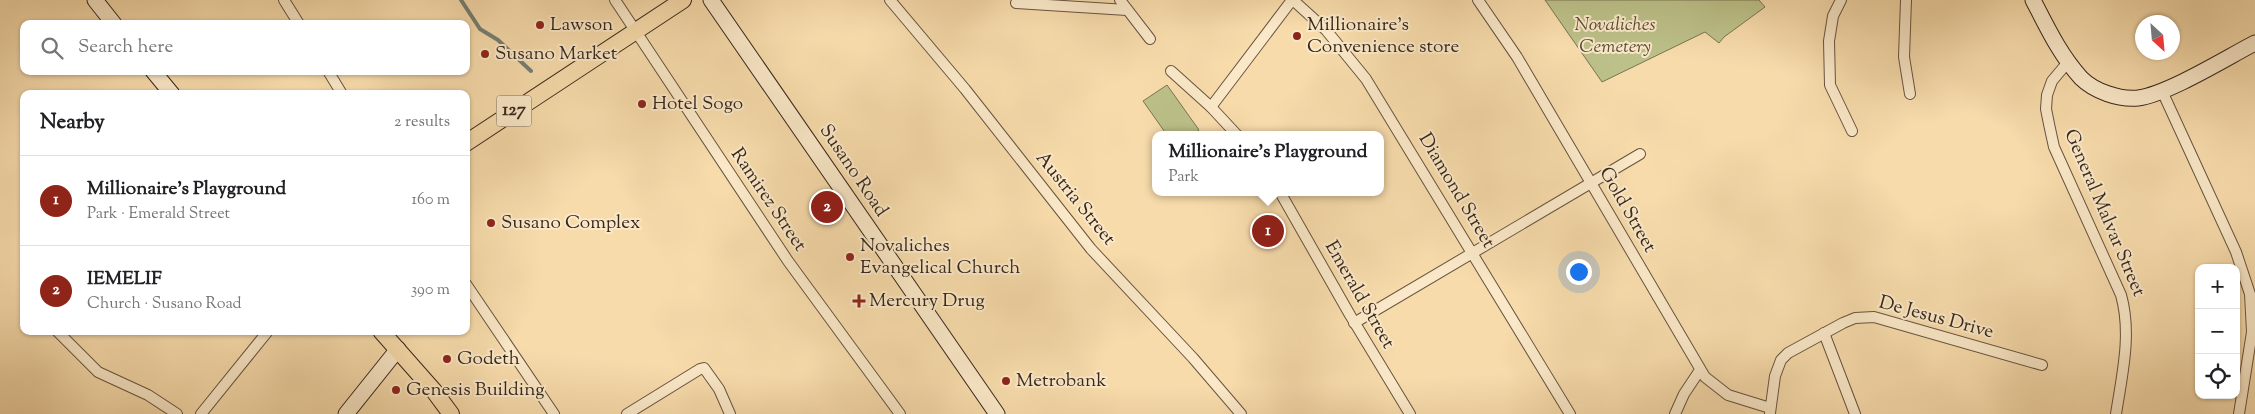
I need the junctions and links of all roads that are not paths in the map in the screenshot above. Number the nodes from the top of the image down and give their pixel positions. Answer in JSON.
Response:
{"nodes":[{"id":1,"x":95,"y":0,"type":"edge"},
{"id":2,"x":284,"y":0,"type":"edge"},
{"id":3,"x":615,"y":0,"type":"edge"},
{"id":4,"x":683,"y":0,"type":"edge"},
{"id":5,"x":711,"y":0,"type":"edge"},
{"id":6,"x":890,"y":0,"type":"edge"},
{"id":7,"x":1120,"y":0,"type":"edge"},
{"id":8,"x":1292,"y":0,"type":"edge"},
{"id":9,"x":1478,"y":0,"type":"edge"},
{"id":10,"x":1841,"y":0,"type":"edge"},
{"id":11,"x":1906,"y":0,"type":"edge"},
{"id":12,"x":2033,"y":0,"type":"edge"},
{"id":13,"x":1016,"y":3,"type":"dead end"},
{"id":14,"x":1127,"y":10,"type":"junction"},
{"id":15,"x":111,"y":20,"type":"edge"},
{"id":16,"x":296,"y":20,"type":"edge"},
{"id":17,"x":636,"y":31,"type":"junction"},
{"id":18,"x":1150,"y":39,"type":"dead end"},
{"id":19,"x":2255,"y":43,"type":"edge"},
{"id":20,"x":2068,"y":62,"type":"junction"},
{"id":21,"x":1171,"y":71,"type":"dead end"},
{"id":22,"x":156,"y":75,"type":"edge"},
{"id":23,"x":330,"y":75,"type":"edge"},
{"id":24,"x":169,"y":90,"type":"edge"},
{"id":25,"x":340,"y":90,"type":"edge"},
{"id":26,"x":2162,"y":91,"type":"junction"},
{"id":27,"x":1910,"y":94,"type":"dead end"},
{"id":28,"x":1211,"y":107,"type":"junction"},
{"id":29,"x":1233,"y":131,"type":"edge"},
{"id":30,"x":1852,"y":131,"type":"dead end"},
{"id":31,"x":470,"y":140,"type":"edge"},
{"id":32,"x":1640,"y":154,"type":"dead end"},
{"id":33,"x":1591,"y":183,"type":"junction"},
{"id":34,"x":1282,"y":196,"type":"edge"},
{"id":35,"x":1473,"y":253,"type":"junction"},
{"id":36,"x":470,"y":290,"type":"edge"},
{"id":37,"x":1354,"y":322,"type":"junction"},
{"id":38,"x":1824,"y":333,"type":"junction"},
{"id":39,"x":60,"y":335,"type":"edge"},
{"id":40,"x":265,"y":335,"type":"edge"},
{"id":41,"x":385,"y":335,"type":"edge"},
{"id":42,"x":398,"y":349,"type":"junction"},
{"id":43,"x":2042,"y":365,"type":"dead end"},
{"id":44,"x":1700,"y":370,"type":"junction"},
{"id":45,"x":1770,"y":411,"type":"edge"},
{"id":46,"x":177,"y":414,"type":"edge"},
{"id":47,"x":201,"y":414,"type":"edge"},
{"id":48,"x":346,"y":414,"type":"edge"},
{"id":49,"x":451,"y":414,"type":"edge"},
{"id":50,"x":554,"y":414,"type":"edge"},
{"id":51,"x":627,"y":414,"type":"edge"},
{"id":52,"x":730,"y":414,"type":"edge"},
{"id":53,"x":900,"y":414,"type":"edge"},
{"id":54,"x":997,"y":414,"type":"edge"},
{"id":55,"x":1241,"y":414,"type":"edge"},
{"id":56,"x":1410,"y":414,"type":"edge"},
{"id":57,"x":1570,"y":414,"type":"edge"},
{"id":58,"x":1675,"y":414,"type":"edge"},
{"id":59,"x":1855,"y":414,"type":"edge"},
{"id":60,"x":2116,"y":414,"type":"edge"},
{"id":61,"x":2239,"y":414,"type":"edge"}],
"edges":[{"from":1,"to":15,"type":"main road"},
{"from":2,"to":16,"type":"street"},
{"from":3,"to":17,"type":"street","name":"Ramirez Street"},
{"from":4,"to":17,"type":"main road","number":"127"},
{"from":5,"to":54,"type":"main road","name":"Susano Road"},
{"from":6,"to":55,"type":"street","name":"Austria Street"},
{"from":7,"to":14,"type":"street"},
{"from":8,"to":28,"type":"street"},
{"from":8,"to":35,"type":"street","name":"Diamond Street"},
{"from":9,"to":33,"type":"street","name":"Gold Street"},
{"from":10,"to":30,"type":"street"},
{"from":11,"to":27,"type":"street"},
{"from":12,"to":20,"type":"main road"},
{"from":13,"to":14,"type":"street"},
{"from":14,"to":18,"type":"street"},
{"from":17,"to":31,"type":"main road","number":"127"},
{"from":17,"to":53,"type":"street","name":"Ramirez Street"},
{"from":19,"to":26,"type":"main road"},
{"from":20,"to":26,"type":"main road"},
{"from":20,"to":60,"type":"street","name":"General Malvar Street"},
{"from":21,"to":28,"type":"street"},
{"from":22,"to":24,"type":"main road"},
{"from":23,"to":25,"type":"street"},
{"from":26,"to":61,"type":"street"},
{"from":28,"to":29,"type":"street"},
{"from":32,"to":33,"type":"street"},
{"from":33,"to":35,"type":"street"},
{"from":33,"to":44,"type":"street","name":"Gold Street"},
{"from":34,"to":37,"type":"street","name":"Emerald Street"},
{"from":35,"to":37,"type":"street"},
{"from":35,"to":57,"type":"street","name":"Diamond Street"},
{"from":36,"to":50,"type":"street"},
{"from":37,"to":56,"type":"street","name":"Emerald Street"},
{"from":38,"to":43,"type":"street","name":"De Jesus Drive"},
{"from":38,"to":45,"type":"street","name":"De Jesus Drive"},
{"from":38,"to":59,"type":"street"},
{"from":39,"to":46,"type":"street"},
{"from":40,"to":47,"type":"street"},
{"from":41,"to":42,"type":"main road"},
{"from":42,"to":48,"type":"main road"},
{"from":42,"to":49,"type":"main road"},
{"from":44,"to":45,"type":"street","name":"Gold Street"},
{"from":44,"to":58,"type":"street"},
{"from":51,"to":52,"type":"street"}]}
